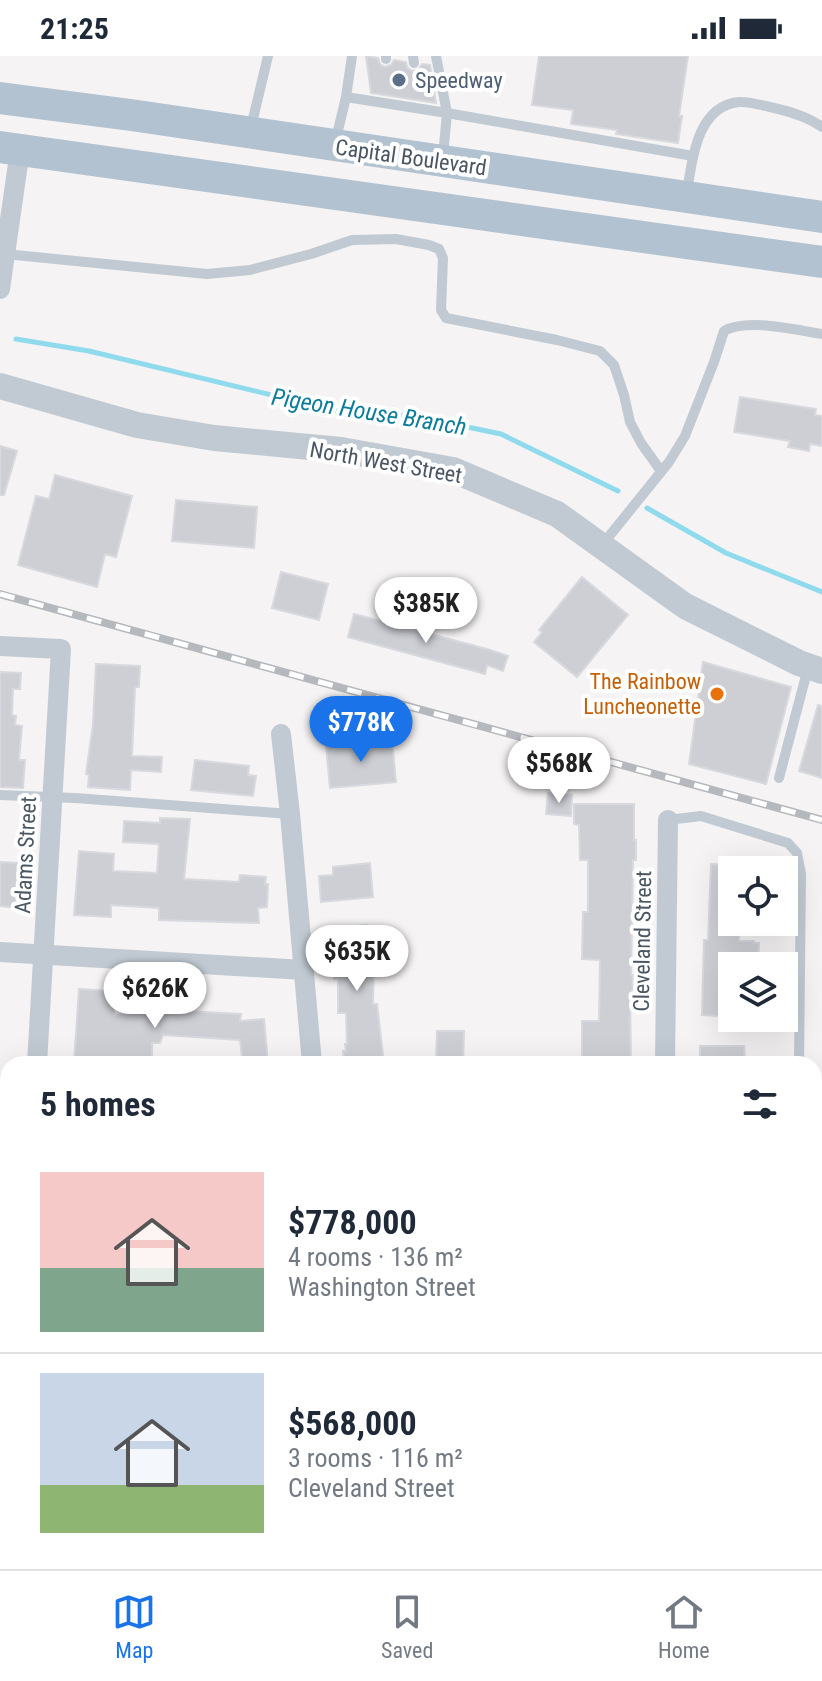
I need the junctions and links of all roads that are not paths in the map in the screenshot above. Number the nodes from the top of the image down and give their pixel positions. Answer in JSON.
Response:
{"nodes":[{"id":1,"x":268,"y":56,"type":"edge"},
{"id":2,"x":352,"y":56,"type":"edge"},
{"id":3,"x":436,"y":56,"type":"edge"},
{"id":4,"x":0,"y":77,"type":"edge"},
{"id":5,"x":346,"y":97,"type":"junction"},
{"id":6,"x":0,"y":98,"type":"edge"},
{"id":7,"x":447,"y":113,"type":"junction"},
{"id":8,"x":131,"y":115,"type":"junction"},
{"id":9,"x":822,"y":127,"type":"edge"},
{"id":10,"x":250,"y":133,"type":"junction"},
{"id":11,"x":334,"y":146,"type":"junction"},
{"id":12,"x":10,"y":148,"type":"edge"},
{"id":13,"x":693,"y":156,"type":"junction"},
{"id":14,"x":443,"y":162,"type":"junction"},
{"id":15,"x":686,"y":198,"type":"junction"},
{"id":16,"x":822,"y":217,"type":"edge"},
{"id":17,"x":5,"y":254,"type":"junction"},
{"id":18,"x":822,"y":262,"type":"edge"},
{"id":19,"x":0,"y":289,"type":"edge"},
{"id":20,"x":822,"y":334,"type":"edge"},
{"id":21,"x":0,"y":386,"type":"edge"},
{"id":22,"x":661,"y":471,"type":"junction"},
{"id":23,"x":602,"y":546,"type":"junction"},
{"id":24,"x":0,"y":646,"type":"edge"},
{"id":25,"x":815,"y":669,"type":"edge"},
{"id":26,"x":281,"y":734,"type":"dead end"},
{"id":27,"x":779,"y":778,"type":"dead end"},
{"id":28,"x":0,"y":795,"type":"edge"},
{"id":29,"x":52,"y":799,"type":"junction"},
{"id":30,"x":290,"y":814,"type":"junction"},
{"id":31,"x":668,"y":820,"type":"joint"},
{"id":32,"x":0,"y":952,"type":"edge"},
{"id":33,"x":42,"y":955,"type":"junction"},
{"id":34,"x":304,"y":970,"type":"junction"},
{"id":35,"x":37,"y":1056,"type":"edge"},
{"id":36,"x":311,"y":1056,"type":"edge"},
{"id":37,"x":665,"y":1056,"type":"edge"},
{"id":38,"x":799,"y":1056,"type":"edge"}],
"edges":[{"from":1,"to":10,"type":"lane"},
{"from":2,"to":5,"type":"lane"},
{"from":3,"to":7,"type":"lane"},
{"from":4,"to":8,"type":"main road"},
{"from":5,"to":7,"type":"lane"},
{"from":5,"to":11,"type":"lane"},
{"from":6,"to":8,"type":"main road","name":"Capital Boulevard"},
{"from":7,"to":13,"type":"lane"},
{"from":7,"to":14,"type":"lane"},
{"from":8,"to":10,"type":"main road","name":"Capital Boulevard"},
{"from":9,"to":13,"type":"lane"},
{"from":10,"to":11,"type":"main road","name":"Capital Boulevard"},
{"from":11,"to":14,"type":"main road","name":"Capital Boulevard"},
{"from":12,"to":17,"type":"street"},
{"from":12,"to":18,"type":"main road"},
{"from":13,"to":15,"type":"lane"},
{"from":14,"to":15,"type":"main road","name":"Capital Boulevard"},
{"from":15,"to":16,"type":"main road","name":"Capital Boulevard"},
{"from":17,"to":19,"type":"street"},
{"from":17,"to":22,"type":"lane"},
{"from":20,"to":22,"type":"lane"},
{"from":21,"to":23,"type":"street","name":"North West Street"},
{"from":22,"to":23,"type":"lane"},
{"from":23,"to":25,"type":"street","name":"North West Street"},
{"from":24,"to":29,"type":"street","name":"Adams Street"},
{"from":25,"to":27,"type":"lane"},
{"from":26,"to":30,"type":"street"},
{"from":28,"to":29,"type":"lane"},
{"from":29,"to":30,"type":"lane"},
{"from":29,"to":33,"type":"street","name":"Adams Street"},
{"from":30,"to":34,"type":"street"},
{"from":31,"to":37,"type":"street","name":"Cleveland Street"},
{"from":31,"to":38,"type":"lane"},
{"from":32,"to":33,"type":"street"},
{"from":33,"to":34,"type":"street"},
{"from":33,"to":35,"type":"street","name":"Adams Street"},
{"from":34,"to":36,"type":"street"}]}
